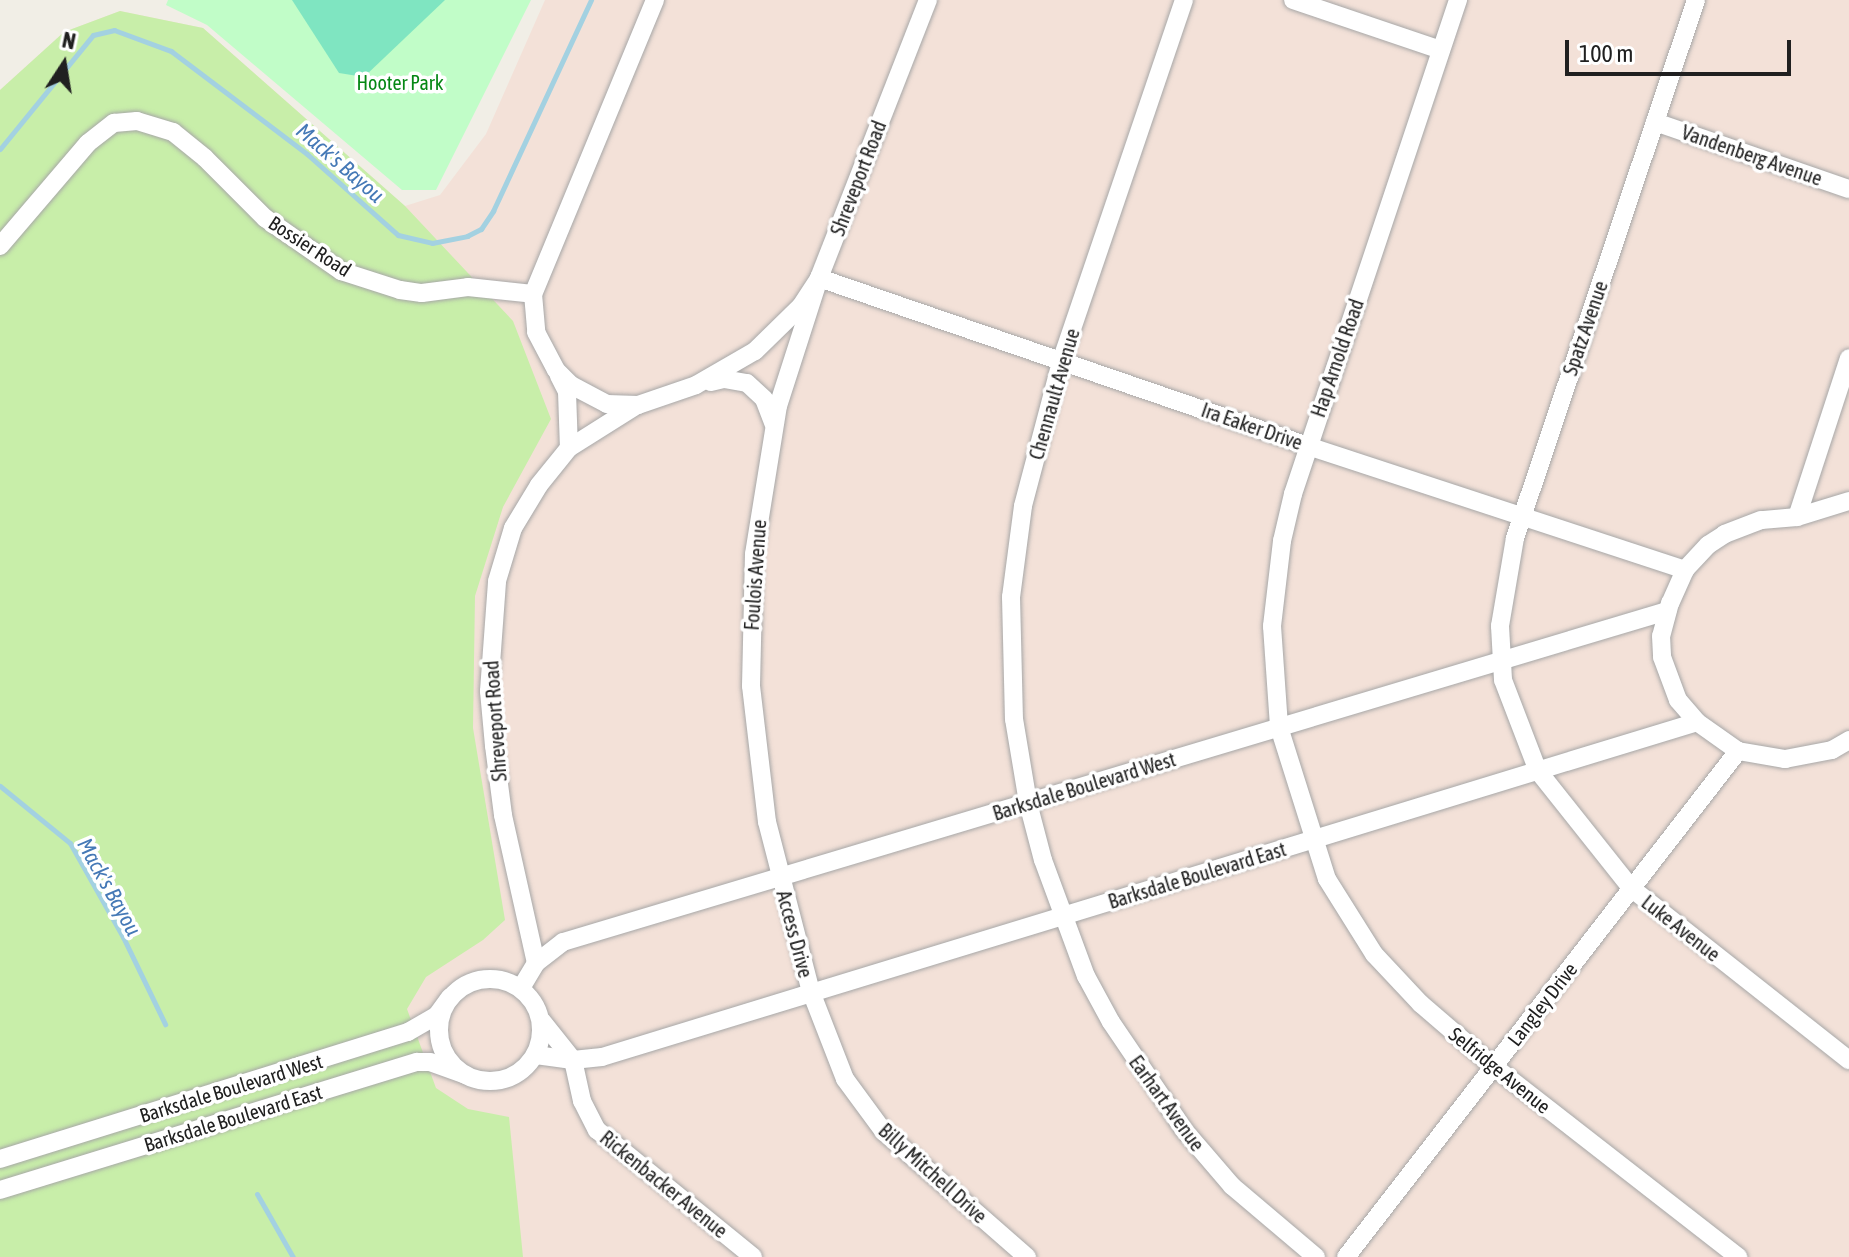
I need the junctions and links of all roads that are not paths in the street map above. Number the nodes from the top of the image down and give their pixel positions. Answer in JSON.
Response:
{"nodes":[{"id":1,"x":655,"y":0,"type":"edge"},
{"id":2,"x":928,"y":0,"type":"edge"},
{"id":3,"x":1184,"y":0,"type":"edge"},
{"id":4,"x":1293,"y":0,"type":"edge"},
{"id":5,"x":1458,"y":0,"type":"edge"},
{"id":6,"x":1696,"y":0,"type":"edge"},
{"id":7,"x":1441,"y":50,"type":"junction"},
{"id":8,"x":1655,"y":122,"type":"junction"},
{"id":9,"x":1849,"y":189,"type":"edge"},
{"id":10,"x":0,"y":246,"type":"edge"},
{"id":11,"x":819,"y":278,"type":"junction"},
{"id":12,"x":533,"y":294,"type":"junction"},
{"id":13,"x":1849,"y":358,"type":"edge"},
{"id":14,"x":1061,"y":362,"type":"junction"},
{"id":15,"x":556,"y":370,"type":"junction"},
{"id":16,"x":696,"y":385,"type":"junction"},
{"id":17,"x":638,"y":405,"type":"junction"},
{"id":18,"x":774,"y":426,"type":"junction"},
{"id":19,"x":1308,"y":446,"type":"junction"},
{"id":20,"x":569,"y":448,"type":"junction"},
{"id":21,"x":1849,"y":501,"type":"edge"},
{"id":22,"x":1522,"y":516,"type":"junction"},
{"id":23,"x":1797,"y":517,"type":"junction"},
{"id":24,"x":1685,"y":570,"type":"junction"},
{"id":25,"x":1668,"y":607,"type":"junction"},
{"id":26,"x":1501,"y":661,"type":"junction"},
{"id":27,"x":1697,"y":722,"type":"junction"},
{"id":28,"x":1279,"y":727,"type":"junction"},
{"id":29,"x":1849,"y":740,"type":"edge"},
{"id":30,"x":1738,"y":751,"type":"junction"},
{"id":31,"x":1538,"y":771,"type":"junction"},
{"id":32,"x":1028,"y":803,"type":"junction"},
{"id":33,"x":1314,"y":839,"type":"junction"},
{"id":34,"x":780,"y":877,"type":"junction"},
{"id":35,"x":1631,"y":888,"type":"junction"},
{"id":36,"x":1063,"y":916,"type":"junction"},
{"id":37,"x":536,"y":963,"type":"junction"},
{"id":38,"x":521,"y":988,"type":"junction"},
{"id":39,"x":811,"y":992,"type":"junction"},
{"id":40,"x":450,"y":997,"type":"junction"},
{"id":41,"x":542,"y":1021,"type":"junction"},
{"id":42,"x":536,"y":1055,"type":"junction"},
{"id":43,"x":573,"y":1060,"type":"junction"},
{"id":44,"x":1849,"y":1060,"type":"edge"},
{"id":45,"x":1493,"y":1066,"type":"junction"},
{"id":46,"x":465,"y":1075,"type":"junction"},
{"id":47,"x":0,"y":1159,"type":"edge"},
{"id":48,"x":0,"y":1190,"type":"edge"},
{"id":49,"x":753,"y":1257,"type":"edge"},
{"id":50,"x":1027,"y":1257,"type":"edge"},
{"id":51,"x":1316,"y":1257,"type":"edge"},
{"id":52,"x":1346,"y":1257,"type":"edge"},
{"id":53,"x":1738,"y":1257,"type":"edge"}],
"edges":[{"from":1,"to":12,"type":"street"},
{"from":2,"to":11,"type":"street","name":"Shreveport Road"},
{"from":3,"to":14,"type":"street","name":"Chennault Avenue"},
{"from":4,"to":7,"type":"street"},
{"from":5,"to":7,"type":"street","name":"Hap Arnold Road"},
{"from":6,"to":8,"type":"street","name":"Spatz Avenue"},
{"from":7,"to":19,"type":"street","name":"Hap Arnold Road"},
{"from":8,"to":9,"type":"street","name":"Vandenberg Avenue"},
{"from":8,"to":22,"type":"street","name":"Spatz Avenue"},
{"from":10,"to":12,"type":"street","name":"Bossier Road"},
{"from":11,"to":14,"type":"street","name":"Ira Eaker Drive"},
{"from":11,"to":16,"type":"street","name":"Shreveport Road"},
{"from":11,"to":18,"type":"street","name":"Foulois Avenue"},
{"from":12,"to":15,"type":"street"},
{"from":13,"to":23,"type":"street"},
{"from":14,"to":19,"type":"street","name":"Ira Eaker Drive"},
{"from":14,"to":32,"type":"street","name":"Chennault Avenue"},
{"from":15,"to":17,"type":"street","name":"Shreveport Road"},
{"from":15,"to":20,"type":"street"},
{"from":16,"to":17,"type":"street","name":"Shreveport Road"},
{"from":16,"to":18,"type":"street"},
{"from":17,"to":20,"type":"street","name":"Shreveport Road"},
{"from":18,"to":34,"type":"street","name":"Foulois Avenue"},
{"from":19,"to":22,"type":"street","name":"Ira Eaker Drive"},
{"from":19,"to":28,"type":"street","name":"Hap Arnold Road"},
{"from":20,"to":37,"type":"street","name":"Shreveport Road"},
{"from":21,"to":23,"type":"street"},
{"from":22,"to":24,"type":"street","name":"Ira Eaker Drive"},
{"from":22,"to":26,"type":"street","name":"Spatz Avenue"},
{"from":23,"to":24,"type":"street"},
{"from":24,"to":25,"type":"street"},
{"from":25,"to":26,"type":"street","name":"Barksdale Boulevard West"},
{"from":25,"to":27,"type":"street"},
{"from":26,"to":28,"type":"street","name":"Barksdale Boulevard West"},
{"from":26,"to":31,"type":"street"},
{"from":27,"to":30,"type":"street"},
{"from":27,"to":31,"type":"street","name":"Barksdale Boulevard East"},
{"from":28,"to":32,"type":"street","name":"Barksdale Boulevard West"},
{"from":28,"to":33,"type":"street"},
{"from":29,"to":30,"type":"street"},
{"from":30,"to":35,"type":"street","name":"Langley Drive"},
{"from":31,"to":33,"type":"street","name":"Barksdale Boulevard East"},
{"from":31,"to":35,"type":"street","name":"Luke Avenue"},
{"from":32,"to":34,"type":"street","name":"Barksdale Boulevard West"},
{"from":32,"to":36,"type":"street"},
{"from":33,"to":36,"type":"street","name":"Barksdale Boulevard East"},
{"from":33,"to":45,"type":"street","name":"Selfridge Avenue"},
{"from":34,"to":37,"type":"street","name":"Barksdale Boulevard West"},
{"from":34,"to":39,"type":"street","name":"Access Drive"},
{"from":35,"to":44,"type":"street","name":"Luke Avenue"},
{"from":35,"to":45,"type":"street","name":"Langley Drive"},
{"from":36,"to":39,"type":"street","name":"Barksdale Boulevard East"},
{"from":36,"to":51,"type":"street","name":"Earhart Avenue"},
{"from":37,"to":38,"type":"street","name":"Barksdale Boulevard West"},
{"from":38,"to":40,"type":"street"},
{"from":38,"to":41,"type":"street"},
{"from":39,"to":43,"type":"street","name":"Barksdale Boulevard East"},
{"from":39,"to":50,"type":"street","name":"Billy Mitchell Drive"},
{"from":40,"to":46,"type":"street"},
{"from":40,"to":47,"type":"street","name":"Barksdale Boulevard West"},
{"from":41,"to":42,"type":"street"},
{"from":41,"to":43,"type":"street","name":"Rickenbacker Avenue"},
{"from":42,"to":43,"type":"street","name":"Barksdale Boulevard East"},
{"from":42,"to":46,"type":"street"},
{"from":43,"to":49,"type":"street","name":"Rickenbacker Avenue"},
{"from":45,"to":52,"type":"street","name":"Langley Drive"},
{"from":45,"to":53,"type":"street","name":"Selfridge Avenue"},
{"from":46,"to":48,"type":"street","name":"Barksdale Boulevard East"}]}
